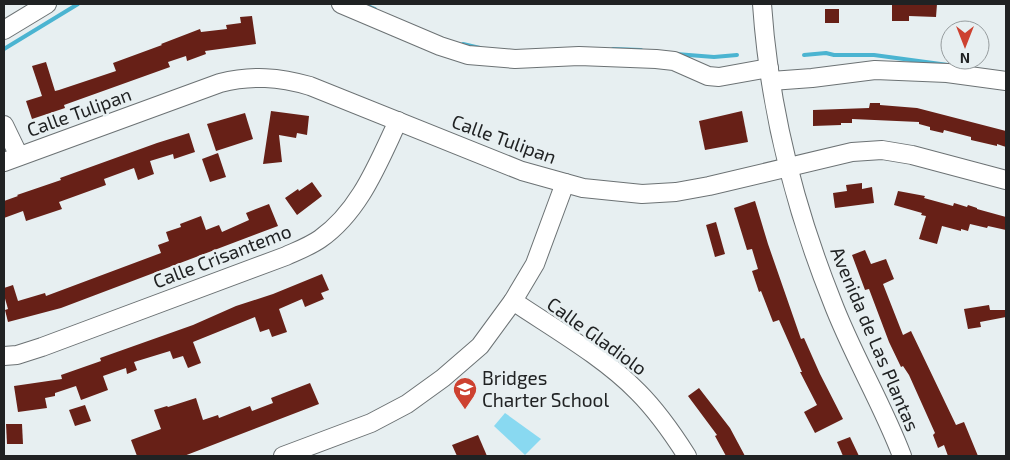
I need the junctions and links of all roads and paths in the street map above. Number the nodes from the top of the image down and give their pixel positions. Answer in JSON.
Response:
{"nodes":[{"id":1,"x":47,"y":4,"type":"edge"},
{"id":2,"x":341,"y":4,"type":"edge"},
{"id":3,"x":762,"y":4,"type":"edge"},
{"id":4,"x":4,"y":30,"type":"edge"},
{"id":5,"x":770,"y":74,"type":"junction"},
{"id":6,"x":1006,"y":81,"type":"edge"},
{"id":7,"x":398,"y":121,"type":"junction"},
{"id":8,"x":4,"y":126,"type":"edge"},
{"id":9,"x":11,"y":159,"type":"edge"},
{"id":10,"x":788,"y":167,"type":"junction"},
{"id":11,"x":1006,"y":180,"type":"edge"},
{"id":12,"x":565,"y":184,"type":"junction"},
{"id":13,"x":513,"y":302,"type":"junction"},
{"id":14,"x":4,"y":356,"type":"edge"},
{"id":15,"x":283,"y":456,"type":"edge"},
{"id":16,"x":687,"y":456,"type":"edge"},
{"id":17,"x":902,"y":456,"type":"edge"}],
"edges":[{"from":1,"to":4,"type":"street"},
{"from":2,"to":5,"type":"street"},
{"from":3,"to":5,"type":"street","name":"Avenida de Las Plantas"},
{"from":5,"to":6,"type":"street"},
{"from":5,"to":10,"type":"street","name":"Avenida de Las Plantas"},
{"from":7,"to":9,"type":"street","name":"Calle Tulipan"},
{"from":7,"to":12,"type":"street","name":"Calle Tulipan"},
{"from":7,"to":14,"type":"street","name":"Calle Crisantemo"},
{"from":8,"to":9,"type":"street"},
{"from":10,"to":11,"type":"street","name":"Calle Tulipan"},
{"from":10,"to":12,"type":"street","name":"Calle Tulipan"},
{"from":10,"to":17,"type":"street","name":"Avenida de Las Plantas"},
{"from":12,"to":13,"type":"street"},
{"from":13,"to":15,"type":"street"},
{"from":13,"to":16,"type":"street","name":"Calle Gladiolo"}]}
